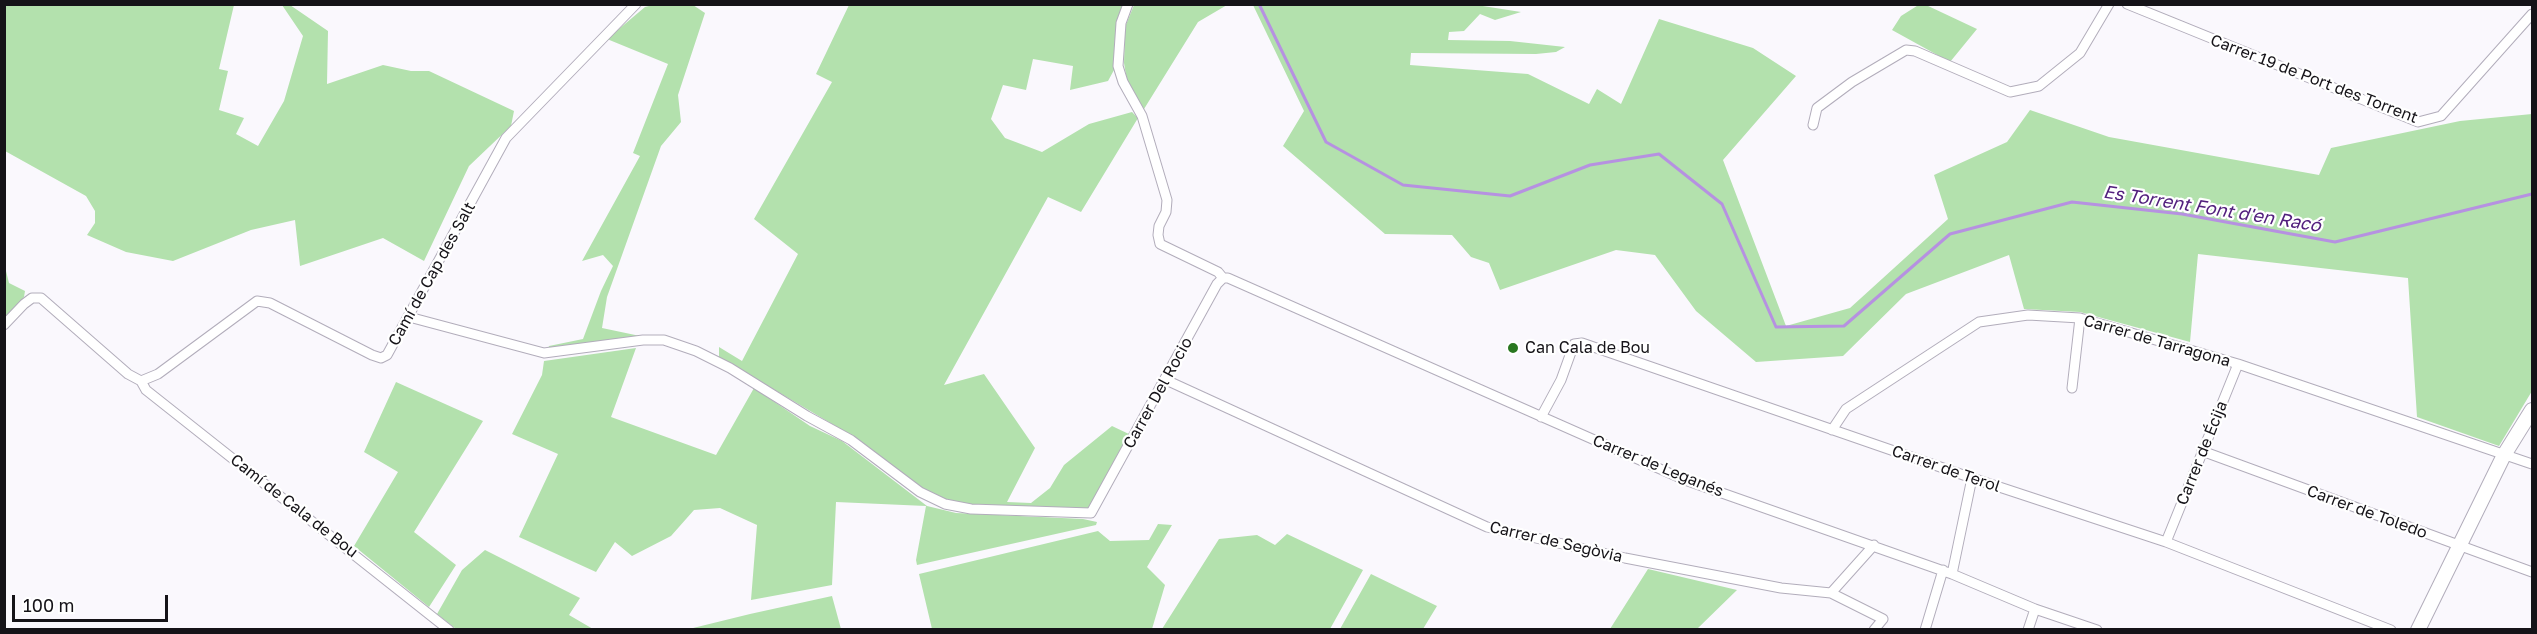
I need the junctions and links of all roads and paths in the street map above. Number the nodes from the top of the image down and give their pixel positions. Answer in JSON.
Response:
{"nodes":[{"id":1,"x":636,"y":4,"type":"edge"},
{"id":2,"x":1128,"y":4,"type":"edge"},
{"id":3,"x":2109,"y":4,"type":"edge"},
{"id":4,"x":2127,"y":4,"type":"edge"},
{"id":5,"x":2532,"y":14,"type":"edge"},
{"id":6,"x":1813,"y":125,"type":"dead end"},
{"id":7,"x":1226,"y":278,"type":"junction"},
{"id":8,"x":409,"y":316,"type":"junction"},
{"id":9,"x":2080,"y":318,"type":"junction"},
{"id":10,"x":4,"y":325,"type":"edge"},
{"id":11,"x":2238,"y":364,"type":"junction"},
{"id":12,"x":1166,"y":380,"type":"junction"},
{"id":13,"x":141,"y":381,"type":"junction"},
{"id":14,"x":2072,"y":388,"type":"dead end"},
{"id":15,"x":2532,"y":410,"type":"edge"},
{"id":16,"x":1541,"y":417,"type":"junction"},
{"id":17,"x":1832,"y":430,"type":"junction"},
{"id":18,"x":2202,"y":451,"type":"junction"},
{"id":19,"x":2504,"y":455,"type":"junction"},
{"id":20,"x":2532,"y":464,"type":"edge"},
{"id":21,"x":1972,"y":478,"type":"junction"},
{"id":22,"x":2166,"y":542,"type":"junction"},
{"id":23,"x":1874,"y":545,"type":"junction"},
{"id":24,"x":2459,"y":546,"type":"junction"},
{"id":25,"x":1948,"y":572,"type":"junction"},
{"id":26,"x":2532,"y":572,"type":"edge"},
{"id":27,"x":1831,"y":593,"type":"junction"},
{"id":28,"x":2036,"y":609,"type":"junction"},
{"id":29,"x":449,"y":630,"type":"edge"},
{"id":30,"x":1874,"y":630,"type":"edge"},
{"id":31,"x":1925,"y":630,"type":"edge"},
{"id":32,"x":2028,"y":630,"type":"edge"},
{"id":33,"x":2097,"y":630,"type":"edge"},
{"id":34,"x":2391,"y":630,"type":"edge"},
{"id":35,"x":2418,"y":630,"type":"edge"}],
"edges":[{"from":1,"to":8,"type":"street","name":"Camí de Cap des Salt"},
{"from":2,"to":7,"type":"street","name":"Carrer de Leganés"},
{"from":3,"to":6,"type":"street"},
{"from":4,"to":5,"type":"street","name":"Carrer 19 de Port des Torrent"},
{"from":7,"to":12,"type":"street","name":"Carrer Del Rocio"},
{"from":7,"to":16,"type":"street","name":"Carrer de Leganés"},
{"from":8,"to":12,"type":"street","name":"Carrer Del Rocio"},
{"from":8,"to":13,"type":"street","name":"Camí de Cap des Salt"},
{"from":9,"to":11,"type":"street","name":"Carrer de Tarragona"},
{"from":9,"to":14,"type":"street"},
{"from":9,"to":17,"type":"street","name":"Carrer de Tarragona"},
{"from":10,"to":13,"type":"street"},
{"from":11,"to":18,"type":"street","name":"Carrer de Écija"},
{"from":11,"to":19,"type":"street","name":"Carrer de Tarragona"},
{"from":12,"to":27,"type":"street","name":"Carrer de Segòvia"},
{"from":13,"to":29,"type":"street","name":"Camí de Cala de Bou"},
{"from":15,"to":19,"type":"street"},
{"from":16,"to":17,"type":"street","name":"Carrer de Terol"},
{"from":16,"to":23,"type":"street","name":"Carrer de Leganés"},
{"from":17,"to":21,"type":"street","name":"Carrer de Terol"},
{"from":18,"to":22,"type":"street","name":"Carrer de Écija"},
{"from":18,"to":24,"type":"street","name":"Carrer de Toledo"},
{"from":19,"to":20,"type":"street","name":"Carrer de Tarragona"},
{"from":19,"to":24,"type":"street"},
{"from":21,"to":22,"type":"street","name":"Carrer de Terol"},
{"from":21,"to":25,"type":"street"},
{"from":22,"to":34,"type":"street","name":"Carrer de Terol"},
{"from":23,"to":25,"type":"street","name":"Carrer de Leganés"},
{"from":23,"to":27,"type":"street"},
{"from":24,"to":26,"type":"street","name":"Carrer de Toledo"},
{"from":24,"to":35,"type":"street"},
{"from":25,"to":28,"type":"street","name":"Carrer de Leganés"},
{"from":25,"to":31,"type":"street"},
{"from":27,"to":30,"type":"street","name":"Carrer de Segòvia"},
{"from":28,"to":32,"type":"street"},
{"from":28,"to":33,"type":"street","name":"Carrer de Leganés"}]}
